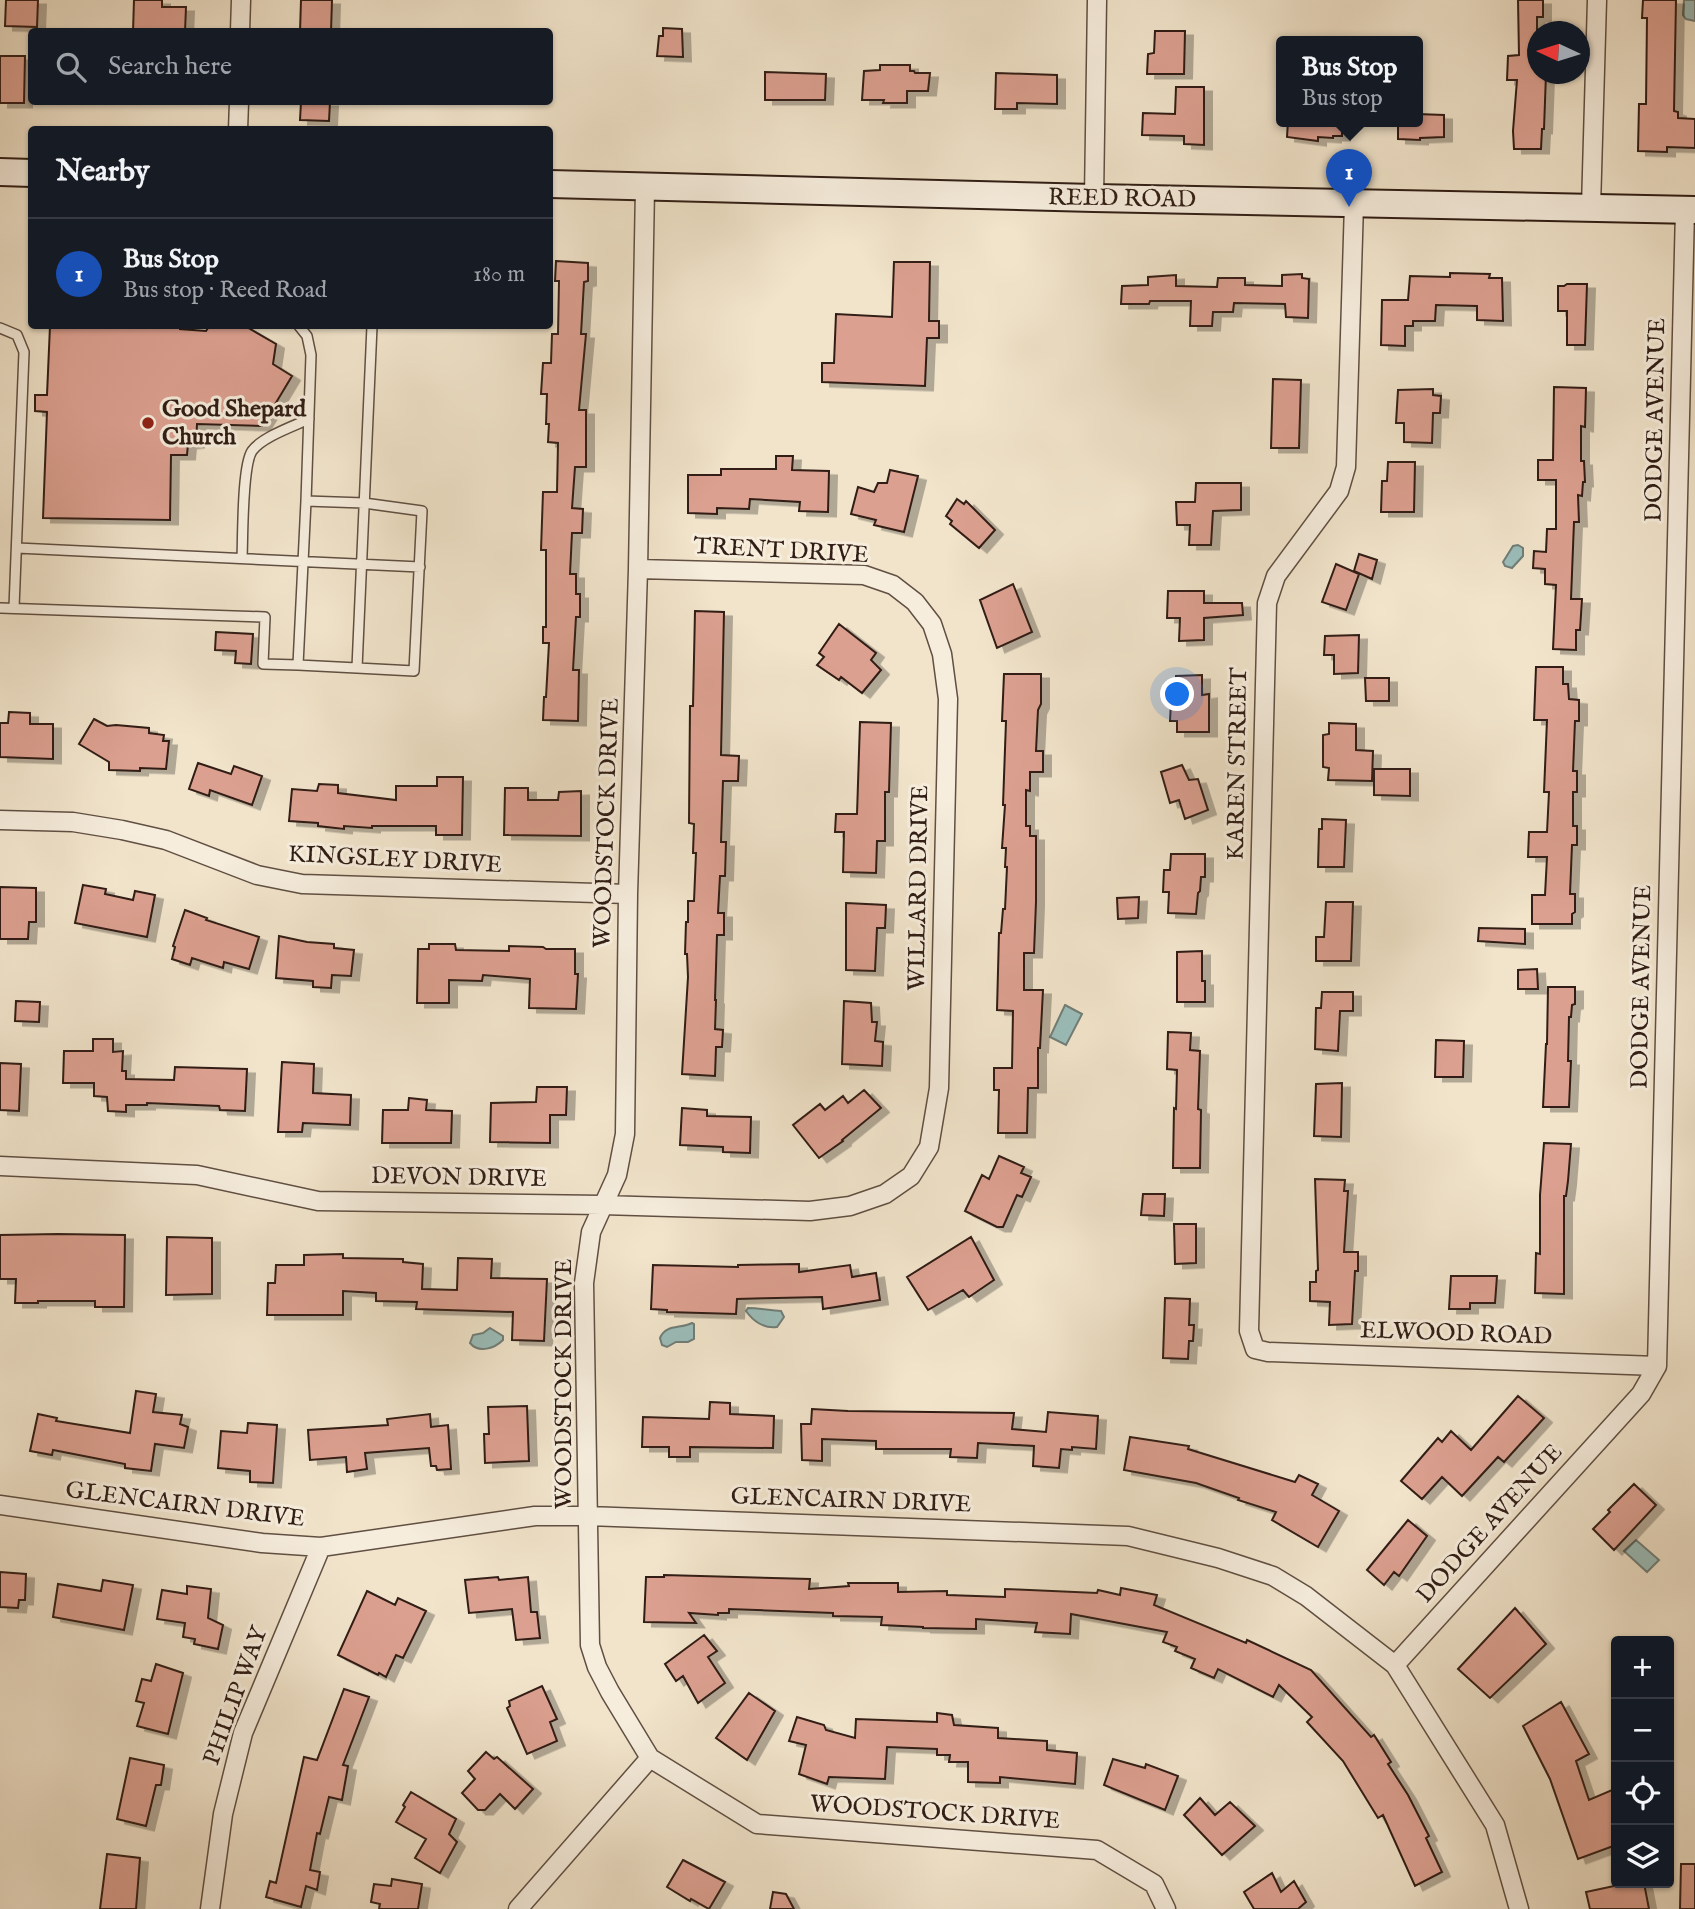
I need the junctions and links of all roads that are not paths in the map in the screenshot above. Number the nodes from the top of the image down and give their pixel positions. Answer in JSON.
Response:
{"nodes":[{"id":1,"x":241,"y":0,"type":"edge"},
{"id":2,"x":1097,"y":0,"type":"edge"},
{"id":3,"x":1597,"y":0,"type":"edge"},
{"id":4,"x":240,"y":28,"type":"edge"},
{"id":5,"x":239,"y":105,"type":"edge"},
{"id":6,"x":238,"y":126,"type":"edge"},
{"id":7,"x":0,"y":172,"type":"edge"},
{"id":8,"x":28,"y":173,"type":"edge"},
{"id":9,"x":553,"y":184,"type":"edge"},
{"id":10,"x":645,"y":188,"type":"junction"},
{"id":11,"x":1094,"y":198,"type":"junction"},
{"id":12,"x":1354,"y":204,"type":"junction"},
{"id":13,"x":1591,"y":207,"type":"junction"},
{"id":14,"x":1690,"y":210,"type":"edge"},
{"id":15,"x":0,"y":328,"type":"edge"},
{"id":16,"x":301,"y":329,"type":"edge"},
{"id":17,"x":372,"y":329,"type":"edge"},
{"id":18,"x":309,"y":419,"type":"junction"},
{"id":19,"x":306,"y":501,"type":"junction"},
{"id":20,"x":364,"y":503,"type":"junction"},
{"id":21,"x":17,"y":548,"type":"junction"},
{"id":22,"x":242,"y":558,"type":"junction"},
{"id":23,"x":303,"y":561,"type":"junction"},
{"id":24,"x":361,"y":564,"type":"junction"},
{"id":25,"x":420,"y":567,"type":"junction"},
{"id":26,"x":638,"y":569,"type":"junction"},
{"id":27,"x":915,"y":602,"type":"joint"},
{"id":28,"x":0,"y":608,"type":"edge"},
{"id":29,"x":14,"y":608,"type":"junction"},
{"id":30,"x":298,"y":666,"type":"junction"},
{"id":31,"x":357,"y":668,"type":"junction"},
{"id":32,"x":0,"y":820,"type":"edge"},
{"id":33,"x":628,"y":894,"type":"junction"},
{"id":34,"x":0,"y":1166,"type":"edge"},
{"id":35,"x":911,"y":1176,"type":"joint"},
{"id":36,"x":602,"y":1205,"type":"junction"},
{"id":37,"x":1255,"y":1349,"type":"joint"},
{"id":38,"x":1657,"y":1366,"type":"junction"},
{"id":39,"x":0,"y":1505,"type":"edge"},
{"id":40,"x":588,"y":1516,"type":"junction"},
{"id":41,"x":321,"y":1547,"type":"junction"},
{"id":42,"x":1395,"y":1665,"type":"junction"},
{"id":43,"x":650,"y":1758,"type":"junction"},
{"id":44,"x":210,"y":1909,"type":"edge"},
{"id":45,"x":518,"y":1909,"type":"edge"},
{"id":46,"x":1166,"y":1909,"type":"edge"},
{"id":47,"x":1519,"y":1909,"type":"edge"}],
"edges":[{"from":1,"to":4,"type":"street"},
{"from":2,"to":11,"type":"street"},
{"from":3,"to":13,"type":"street"},
{"from":5,"to":6,"type":"street"},
{"from":7,"to":8,"type":"main road"},
{"from":9,"to":10,"type":"main road","name":"REED ROAD"},
{"from":10,"to":11,"type":"main road","name":"REED ROAD"},
{"from":10,"to":26,"type":"street","name":"WOODSTOCK DRIVE"},
{"from":11,"to":12,"type":"main road","name":"REED ROAD"},
{"from":12,"to":13,"type":"main road","name":"REED ROAD"},
{"from":12,"to":37,"type":"street","name":"KAREN STREET"},
{"from":13,"to":14,"type":"main road","name":"REED ROAD"},
{"from":14,"to":38,"type":"street","name":"DODGE AVENUE"},
{"from":15,"to":21,"type":"lane"},
{"from":16,"to":18,"type":"lane"},
{"from":17,"to":20,"type":"lane"},
{"from":18,"to":19,"type":"lane"},
{"from":18,"to":22,"type":"lane"},
{"from":19,"to":20,"type":"lane"},
{"from":19,"to":23,"type":"lane"},
{"from":20,"to":24,"type":"lane"},
{"from":20,"to":25,"type":"lane"},
{"from":21,"to":22,"type":"lane"},
{"from":21,"to":29,"type":"lane"},
{"from":22,"to":23,"type":"lane"},
{"from":23,"to":24,"type":"lane"},
{"from":23,"to":30,"type":"lane"},
{"from":24,"to":25,"type":"lane"},
{"from":24,"to":31,"type":"lane"},
{"from":25,"to":31,"type":"lane"},
{"from":26,"to":27,"type":"street","name":"TRENT DRIVE"},
{"from":26,"to":33,"type":"street","name":"WOODSTOCK DRIVE"},
{"from":27,"to":35,"type":"street","name":"WILLARD DRIVE"},
{"from":28,"to":29,"type":"lane"},
{"from":29,"to":30,"type":"lane"},
{"from":30,"to":31,"type":"lane"},
{"from":32,"to":33,"type":"street","name":"KINGSLEY DRIVE"},
{"from":33,"to":36,"type":"street","name":"WOODSTOCK DRIVE"},
{"from":34,"to":36,"type":"street","name":"DEVON DRIVE"},
{"from":35,"to":36,"type":"street","name":"DEVON DRIVE"},
{"from":36,"to":40,"type":"street","name":"WOODSTOCK DRIVE"},
{"from":37,"to":38,"type":"street","name":"ELWOOD ROAD"},
{"from":38,"to":42,"type":"street","name":"DODGE AVENUE"},
{"from":39,"to":41,"type":"street","name":"GLENCAIRN DRIVE"},
{"from":40,"to":41,"type":"street","name":"GLENCAIRN DRIVE"},
{"from":40,"to":42,"type":"street","name":"GLENCAIRN DRIVE"},
{"from":40,"to":43,"type":"street","name":"WOODSTOCK DRIVE"},
{"from":41,"to":44,"type":"street","name":"PHILIP WAY"},
{"from":42,"to":47,"type":"street","name":"GLENCAIRN DRIVE"},
{"from":43,"to":45,"type":"street"},
{"from":43,"to":46,"type":"street","name":"WOODSTOCK DRIVE"}]}
